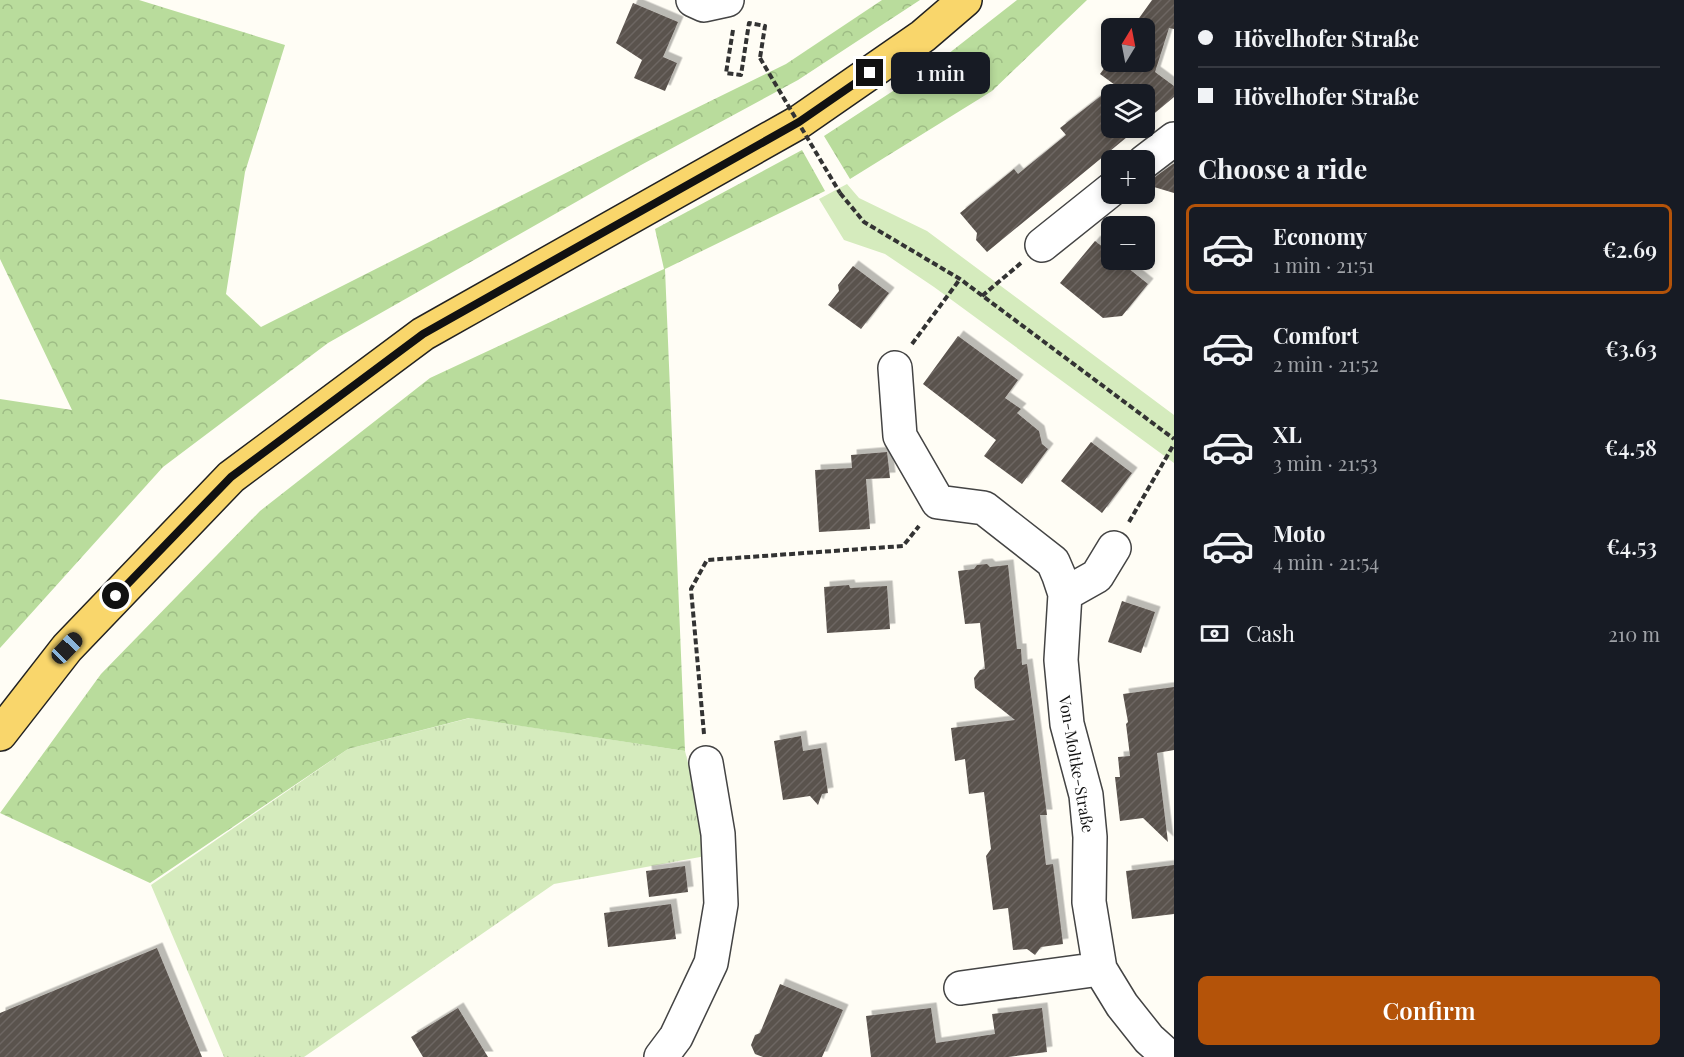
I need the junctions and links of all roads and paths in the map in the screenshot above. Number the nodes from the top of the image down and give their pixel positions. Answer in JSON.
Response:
{"nodes":[{"id":1,"x":693,"y":0,"type":"edge"},
{"id":2,"x":965,"y":0,"type":"edge"},
{"id":3,"x":731,"y":12,"type":"edge"},
{"id":4,"x":1174,"y":139,"type":"edge"},
{"id":5,"x":1155,"y":154,"type":"edge"},
{"id":6,"x":1101,"y":198,"type":"edge"},
{"id":7,"x":1042,"y":245,"type":"joint"},
{"id":8,"x":960,"y":279,"type":"junction"},
{"id":9,"x":982,"y":296,"type":"junction"},
{"id":10,"x":895,"y":368,"type":"joint"},
{"id":11,"x":1174,"y":439,"type":"edge"},
{"id":12,"x":1174,"y":444,"type":"edge"},
{"id":13,"x":938,"y":502,"type":"junction"},
{"id":14,"x":1114,"y":548,"type":"joint"},
{"id":15,"x":1065,"y":594,"type":"junction"},
{"id":16,"x":0,"y":734,"type":"edge"},
{"id":17,"x":706,"y":763,"type":"joint"},
{"id":18,"x":1100,"y":969,"type":"junction"},
{"id":19,"x":961,"y":988,"type":"dead end"},
{"id":20,"x":661,"y":1057,"type":"edge"},
{"id":21,"x":1169,"y":1057,"type":"edge"}],
"edges":[{"from":1,"to":3,"type":"street"},
{"from":2,"to":16,"type":"main road"},
{"from":3,"to":8,"type":"path","bridge":true},
{"from":4,"to":5,"type":"street"},
{"from":6,"to":7,"type":"street"},
{"from":7,"to":9,"type":"path"},
{"from":8,"to":9,"type":"path"},
{"from":8,"to":10,"type":"path"},
{"from":9,"to":11,"type":"path"},
{"from":10,"to":13,"type":"street"},
{"from":12,"to":14,"type":"path"},
{"from":13,"to":15,"type":"street","name":"Von-Moltke-Straße"},
{"from":13,"to":17,"type":"path"},
{"from":14,"to":15,"type":"street"},
{"from":15,"to":18,"type":"street","name":"Von-Moltke-Straße"},
{"from":17,"to":20,"type":"street"},
{"from":18,"to":19,"type":"street"},
{"from":18,"to":21,"type":"street","name":"Von-Moltke-Straße"}]}
